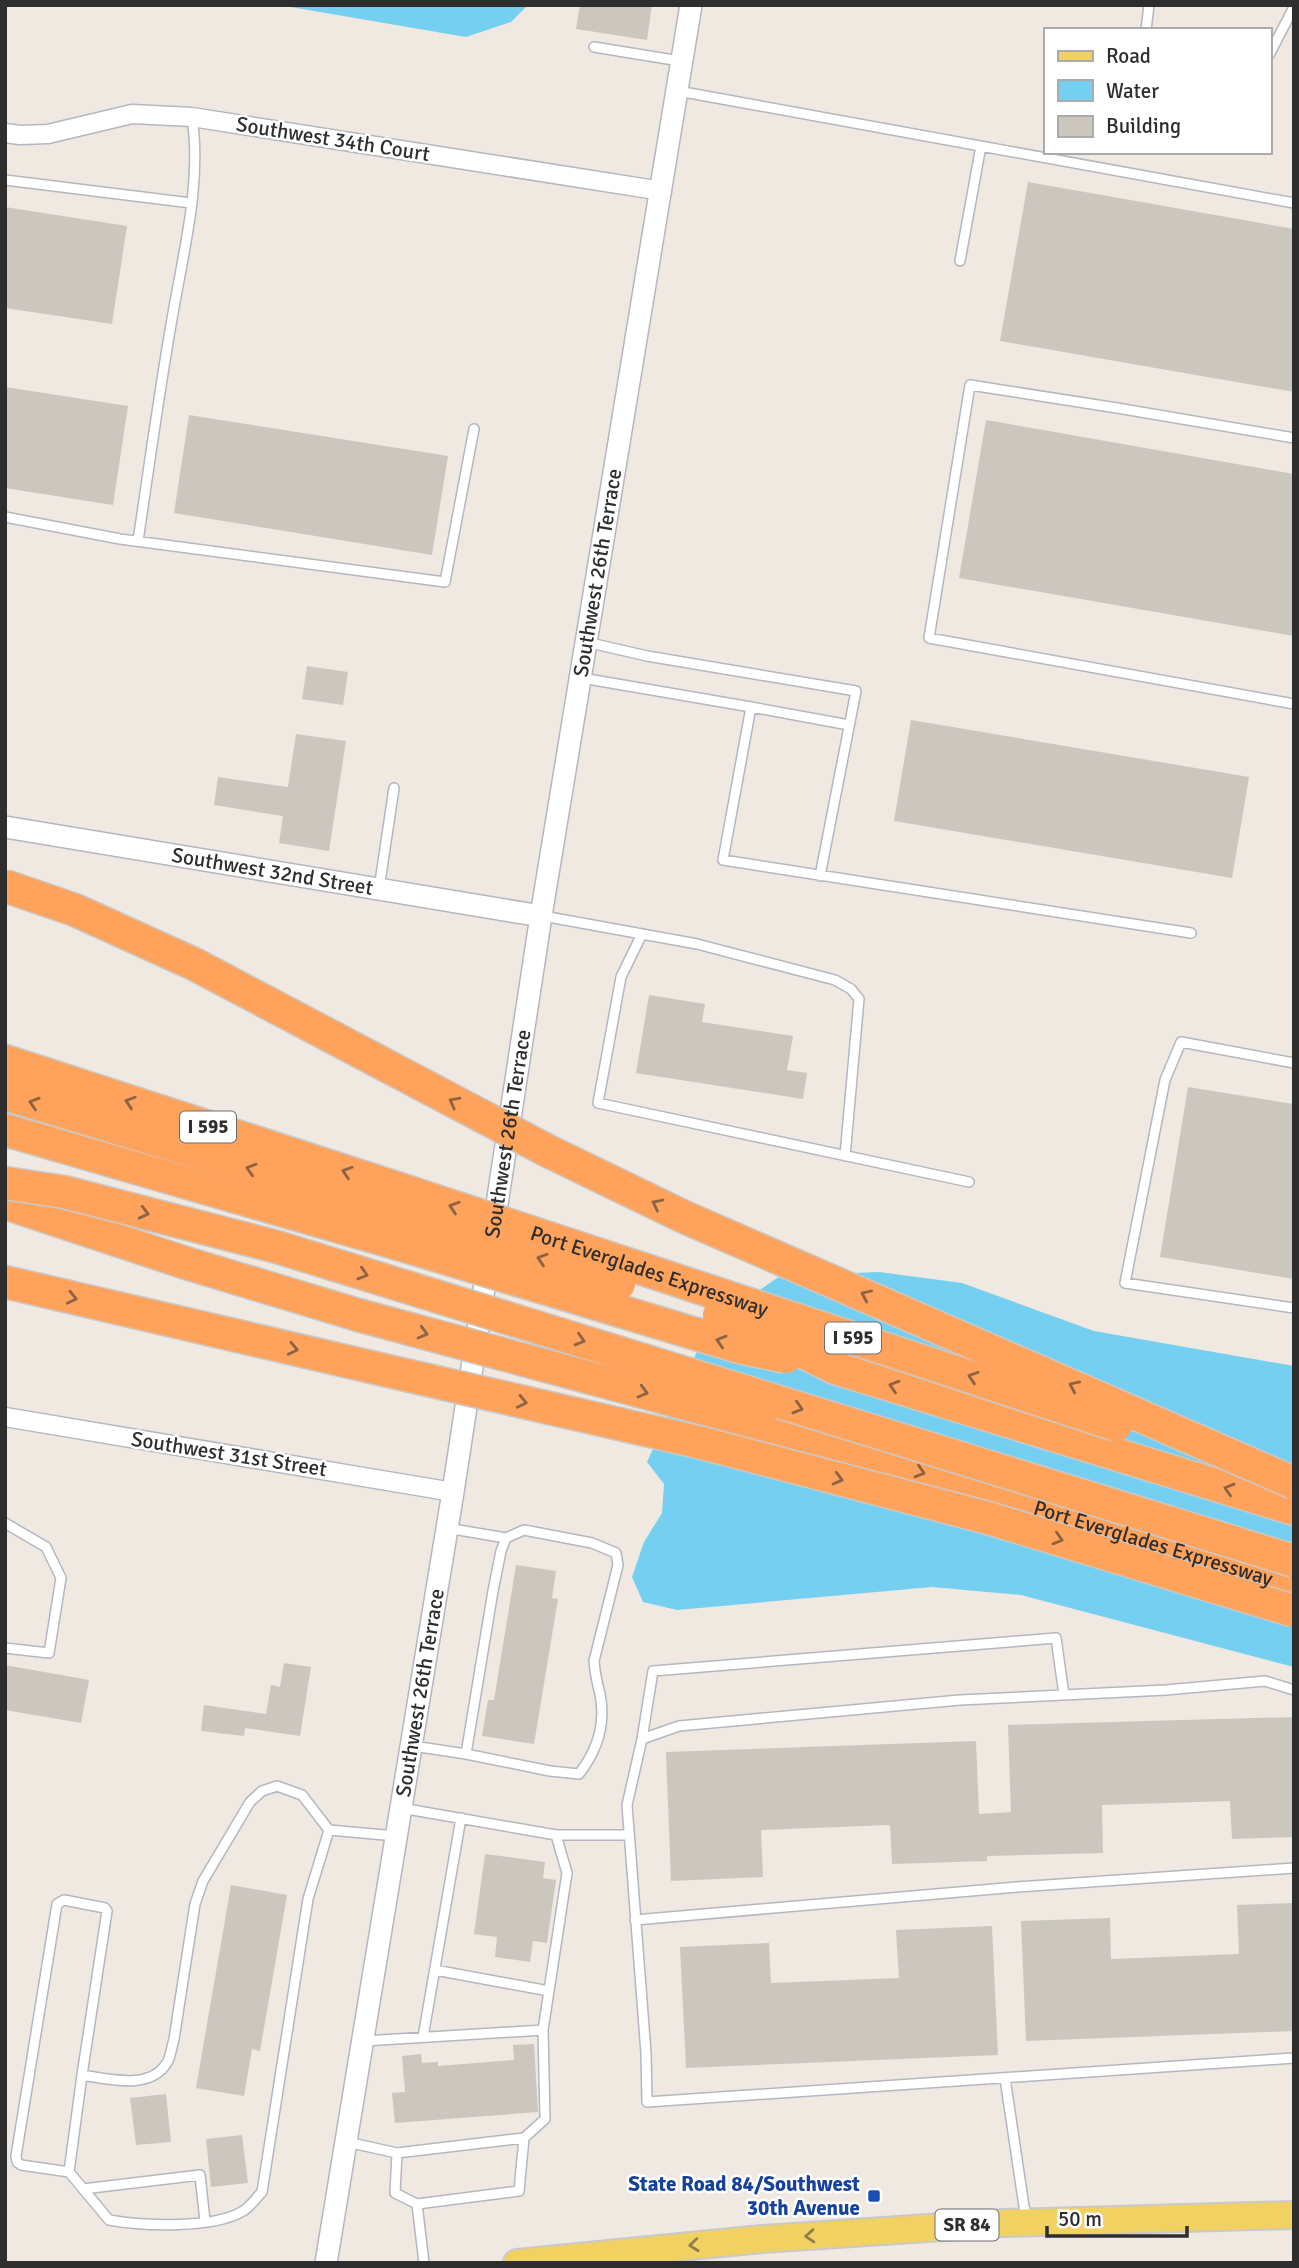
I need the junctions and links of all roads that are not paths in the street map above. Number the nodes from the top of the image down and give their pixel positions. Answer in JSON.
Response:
{"nodes":[{"id":1,"x":691,"y":5,"type":"edge"},
{"id":2,"x":1149,"y":5,"type":"edge"},
{"id":3,"x":1294,"y":7,"type":"edge"},
{"id":4,"x":1146,"y":28,"type":"edge"},
{"id":5,"x":594,"y":47,"type":"dead end"},
{"id":6,"x":1271,"y":51,"type":"edge"},
{"id":7,"x":682,"y":62,"type":"junction"},
{"id":8,"x":678,"y":91,"type":"junction"},
{"id":9,"x":192,"y":117,"type":"junction"},
{"id":10,"x":5,"y":133,"type":"edge"},
{"id":11,"x":981,"y":146,"type":"junction"},
{"id":12,"x":5,"y":180,"type":"edge"},
{"id":13,"x":662,"y":191,"type":"junction"},
{"id":14,"x":191,"y":203,"type":"junction"},
{"id":15,"x":1294,"y":203,"type":"edge"},
{"id":16,"x":960,"y":261,"type":"dead end"},
{"id":17,"x":474,"y":429,"type":"dead end"},
{"id":18,"x":1294,"y":438,"type":"edge"},
{"id":19,"x":5,"y":517,"type":"edge"},
{"id":20,"x":138,"y":541,"type":"junction"},
{"id":21,"x":586,"y":642,"type":"junction"},
{"id":22,"x":580,"y":677,"type":"junction"},
{"id":23,"x":1294,"y":704,"type":"edge"},
{"id":24,"x":751,"y":707,"type":"junction"},
{"id":25,"x":849,"y":725,"type":"junction"},
{"id":26,"x":394,"y":788,"type":"dead end"},
{"id":27,"x":5,"y":827,"type":"edge"},
{"id":28,"x":820,"y":876,"type":"junction"},
{"id":29,"x":5,"y":886,"type":"edge"},
{"id":30,"x":379,"y":889,"type":"junction"},
{"id":31,"x":541,"y":916,"type":"junction"},
{"id":32,"x":1191,"y":933,"type":"dead end"},
{"id":33,"x":642,"y":934,"type":"junction"},
{"id":34,"x":5,"y":1061,"type":"edge"},
{"id":35,"x":1294,"y":1063,"type":"edge"},
{"id":36,"x":5,"y":1094,"type":"edge"},
{"id":37,"x":5,"y":1130,"type":"edge"},
{"id":38,"x":845,"y":1156,"type":"junction"},
{"id":39,"x":969,"y":1182,"type":"dead end"},
{"id":40,"x":5,"y":1185,"type":"edge"},
{"id":41,"x":5,"y":1203,"type":"edge"},
{"id":42,"x":409,"y":1219,"type":"junction"},
{"id":43,"x":5,"y":1223,"type":"edge"},
{"id":44,"x":186,"y":1263,"type":"junction"},
{"id":45,"x":5,"y":1282,"type":"edge"},
{"id":46,"x":1294,"y":1308,"type":"edge"},
{"id":47,"x":358,"y":1315,"type":"junction"},
{"id":48,"x":5,"y":1417,"type":"edge"},
{"id":49,"x":1294,"y":1483,"type":"edge"},
{"id":50,"x":453,"y":1492,"type":"junction"},
{"id":51,"x":1294,"y":1509,"type":"edge"},
{"id":52,"x":5,"y":1523,"type":"edge"},
{"id":53,"x":447,"y":1528,"type":"junction"},
{"id":54,"x":506,"y":1538,"type":"junction"},
{"id":55,"x":1294,"y":1561,"type":"edge"},
{"id":56,"x":1294,"y":1586,"type":"edge"},
{"id":57,"x":1294,"y":1611,"type":"edge"},
{"id":58,"x":5,"y":1648,"type":"edge"},
{"id":59,"x":1294,"y":1689,"type":"edge"},
{"id":60,"x":1064,"y":1695,"type":"junction"},
{"id":61,"x":642,"y":1739,"type":"junction"},
{"id":62,"x":411,"y":1746,"type":"junction"},
{"id":63,"x":466,"y":1754,"type":"junction"},
{"id":64,"x":401,"y":1808,"type":"junction"},
{"id":65,"x":461,"y":1818,"type":"junction"},
{"id":66,"x":329,"y":1829,"type":"junction"},
{"id":67,"x":556,"y":1835,"type":"junction"},
{"id":68,"x":629,"y":1835,"type":"junction"},
{"id":69,"x":396,"y":1836,"type":"junction"},
{"id":70,"x":1294,"y":1868,"type":"edge"},
{"id":71,"x":635,"y":1920,"type":"junction"},
{"id":72,"x":435,"y":1970,"type":"junction"},
{"id":73,"x":549,"y":1991,"type":"junction"},
{"id":74,"x":543,"y":2030,"type":"junction"},
{"id":75,"x":423,"y":2038,"type":"junction"},
{"id":76,"x":362,"y":2041,"type":"junction"},
{"id":77,"x":1294,"y":2058,"type":"edge"},
{"id":78,"x":82,"y":2075,"type":"junction"},
{"id":79,"x":1004,"y":2078,"type":"junction"},
{"id":80,"x":524,"y":2138,"type":"junction"},
{"id":81,"x":346,"y":2142,"type":"junction"},
{"id":82,"x":397,"y":2153,"type":"junction"},
{"id":83,"x":69,"y":2172,"type":"junction"},
{"id":84,"x":83,"y":2189,"type":"junction"},
{"id":85,"x":417,"y":2204,"type":"junction"},
{"id":86,"x":1287,"y":2214,"type":"edge"},
{"id":87,"x":205,"y":2221,"type":"junction"},
{"id":88,"x":1026,"y":2222,"type":"junction"},
{"id":89,"x":326,"y":2263,"type":"edge"},
{"id":90,"x":424,"y":2263,"type":"edge"},
{"id":91,"x":517,"y":2263,"type":"edge"}],
"edges":[{"from":1,"to":7,"type":"street","name":"Southwest 26th Terrace"},
{"from":2,"to":4,"type":"lane"},
{"from":3,"to":6,"type":"lane"},
{"from":5,"to":7,"type":"lane"},
{"from":7,"to":8,"type":"street","name":"Southwest 26th Terrace"},
{"from":8,"to":11,"type":"lane"},
{"from":8,"to":13,"type":"street","name":"Southwest 26th Terrace"},
{"from":9,"to":10,"type":"street","name":"Southwest 34th Court"},
{"from":9,"to":13,"type":"street","name":"Southwest 34th Court"},
{"from":9,"to":14,"type":"lane"},
{"from":11,"to":15,"type":"lane"},
{"from":11,"to":16,"type":"lane"},
{"from":12,"to":14,"type":"lane"},
{"from":13,"to":21,"type":"street","name":"Southwest 26th Terrace"},
{"from":14,"to":20,"type":"lane"},
{"from":17,"to":20,"type":"lane"},
{"from":18,"to":23,"type":"lane"},
{"from":19,"to":20,"type":"lane"},
{"from":21,"to":22,"type":"street","name":"Southwest 26th Terrace"},
{"from":21,"to":25,"type":"lane"},
{"from":22,"to":24,"type":"lane"},
{"from":22,"to":31,"type":"street","name":"Southwest 26th Terrace"},
{"from":24,"to":25,"type":"lane"},
{"from":24,"to":28,"type":"lane"},
{"from":25,"to":28,"type":"lane"},
{"from":26,"to":30,"type":"lane"},
{"from":27,"to":30,"type":"street","name":"Southwest 32nd Street"},
{"from":28,"to":32,"type":"lane"},
{"from":49,"to":29,"type":"highway","one_way":true,"bridge":true},
{"from":30,"to":31,"type":"street","name":"Southwest 32nd Street"},
{"from":31,"to":33,"type":"lane"},
{"from":31,"to":50,"type":"street","name":"Southwest 26th Terrace"},
{"from":33,"to":38,"type":"lane"},
{"from":33,"to":38,"type":"lane"},
{"from":42,"to":34,"type":"highway","name":"Port Everglades Expressway","number":"I 595","one_way":true},
{"from":35,"to":46,"type":"lane"},
{"from":42,"to":36,"type":"highway","one_way":true},
{"from":37,"to":42,"type":"highway"},
{"from":38,"to":39,"type":"lane"},
{"from":40,"to":44,"type":"highway"},
{"from":40,"to":55,"type":"highway","one_way":true,"bridge":true},
{"from":41,"to":44,"type":"highway","name":"Port Everglades Expressway"},
{"from":49,"to":42,"type":"highway","name":"Port Everglades Expressway","number":"I 595","one_way":true,"bridge":true},
{"from":51,"to":42,"type":"highway","one_way":true,"bridge":true},
{"from":43,"to":47,"type":"highway"},
{"from":44,"to":47,"type":"highway","name":"Port Everglades Expressway"},
{"from":45,"to":57,"type":"highway","one_way":true,"bridge":true},
{"from":47,"to":56,"type":"highway","name":"Port Everglades Expressway","one_way":true,"bridge":true},
{"from":48,"to":50,"type":"street","name":"Southwest 31st Street"},
{"from":50,"to":53,"type":"street","name":"Southwest 26th Terrace"},
{"from":52,"to":58,"type":"lane"},
{"from":53,"to":54,"type":"lane"},
{"from":53,"to":62,"type":"street","name":"Southwest 26th Terrace"},
{"from":54,"to":63,"type":"lane"},
{"from":54,"to":63,"type":"lane"},
{"from":59,"to":60,"type":"lane"},
{"from":60,"to":61,"type":"lane"},
{"from":60,"to":61,"type":"lane"},
{"from":61,"to":68,"type":"lane"},
{"from":62,"to":63,"type":"lane"},
{"from":62,"to":64,"type":"street","name":"Southwest 26th Terrace"},
{"from":64,"to":65,"type":"lane"},
{"from":64,"to":69,"type":"street","name":"Southwest 26th Terrace"},
{"from":65,"to":67,"type":"lane"},
{"from":65,"to":72,"type":"lane"},
{"from":66,"to":69,"type":"lane"},
{"from":66,"to":78,"type":"lane"},
{"from":66,"to":87,"type":"lane"},
{"from":67,"to":68,"type":"lane"},
{"from":67,"to":73,"type":"lane"},
{"from":68,"to":71,"type":"lane"},
{"from":69,"to":76,"type":"street","name":"Southwest 26th Terrace"},
{"from":70,"to":71,"type":"lane"},
{"from":71,"to":79,"type":"lane"},
{"from":72,"to":73,"type":"lane"},
{"from":72,"to":75,"type":"lane"},
{"from":73,"to":74,"type":"lane"},
{"from":74,"to":75,"type":"lane"},
{"from":74,"to":80,"type":"lane"},
{"from":75,"to":76,"type":"lane"},
{"from":76,"to":81,"type":"street","name":"Southwest 26th Terrace"},
{"from":77,"to":79,"type":"lane"},
{"from":78,"to":83,"type":"lane"},
{"from":78,"to":83,"type":"lane"},
{"from":79,"to":88,"type":"lane"},
{"from":80,"to":82,"type":"lane"},
{"from":80,"to":85,"type":"lane"},
{"from":81,"to":82,"type":"lane"},
{"from":81,"to":89,"type":"street","name":"Southwest 26th Terrace"},
{"from":82,"to":85,"type":"lane"},
{"from":83,"to":84,"type":"lane"},
{"from":84,"to":87,"type":"lane"},
{"from":84,"to":87,"type":"lane"},
{"from":85,"to":90,"type":"lane"},
{"from":86,"to":88,"type":"main road","number":"SR 84"},
{"from":88,"to":91,"type":"main road","number":"SR 84","one_way":true}]}
